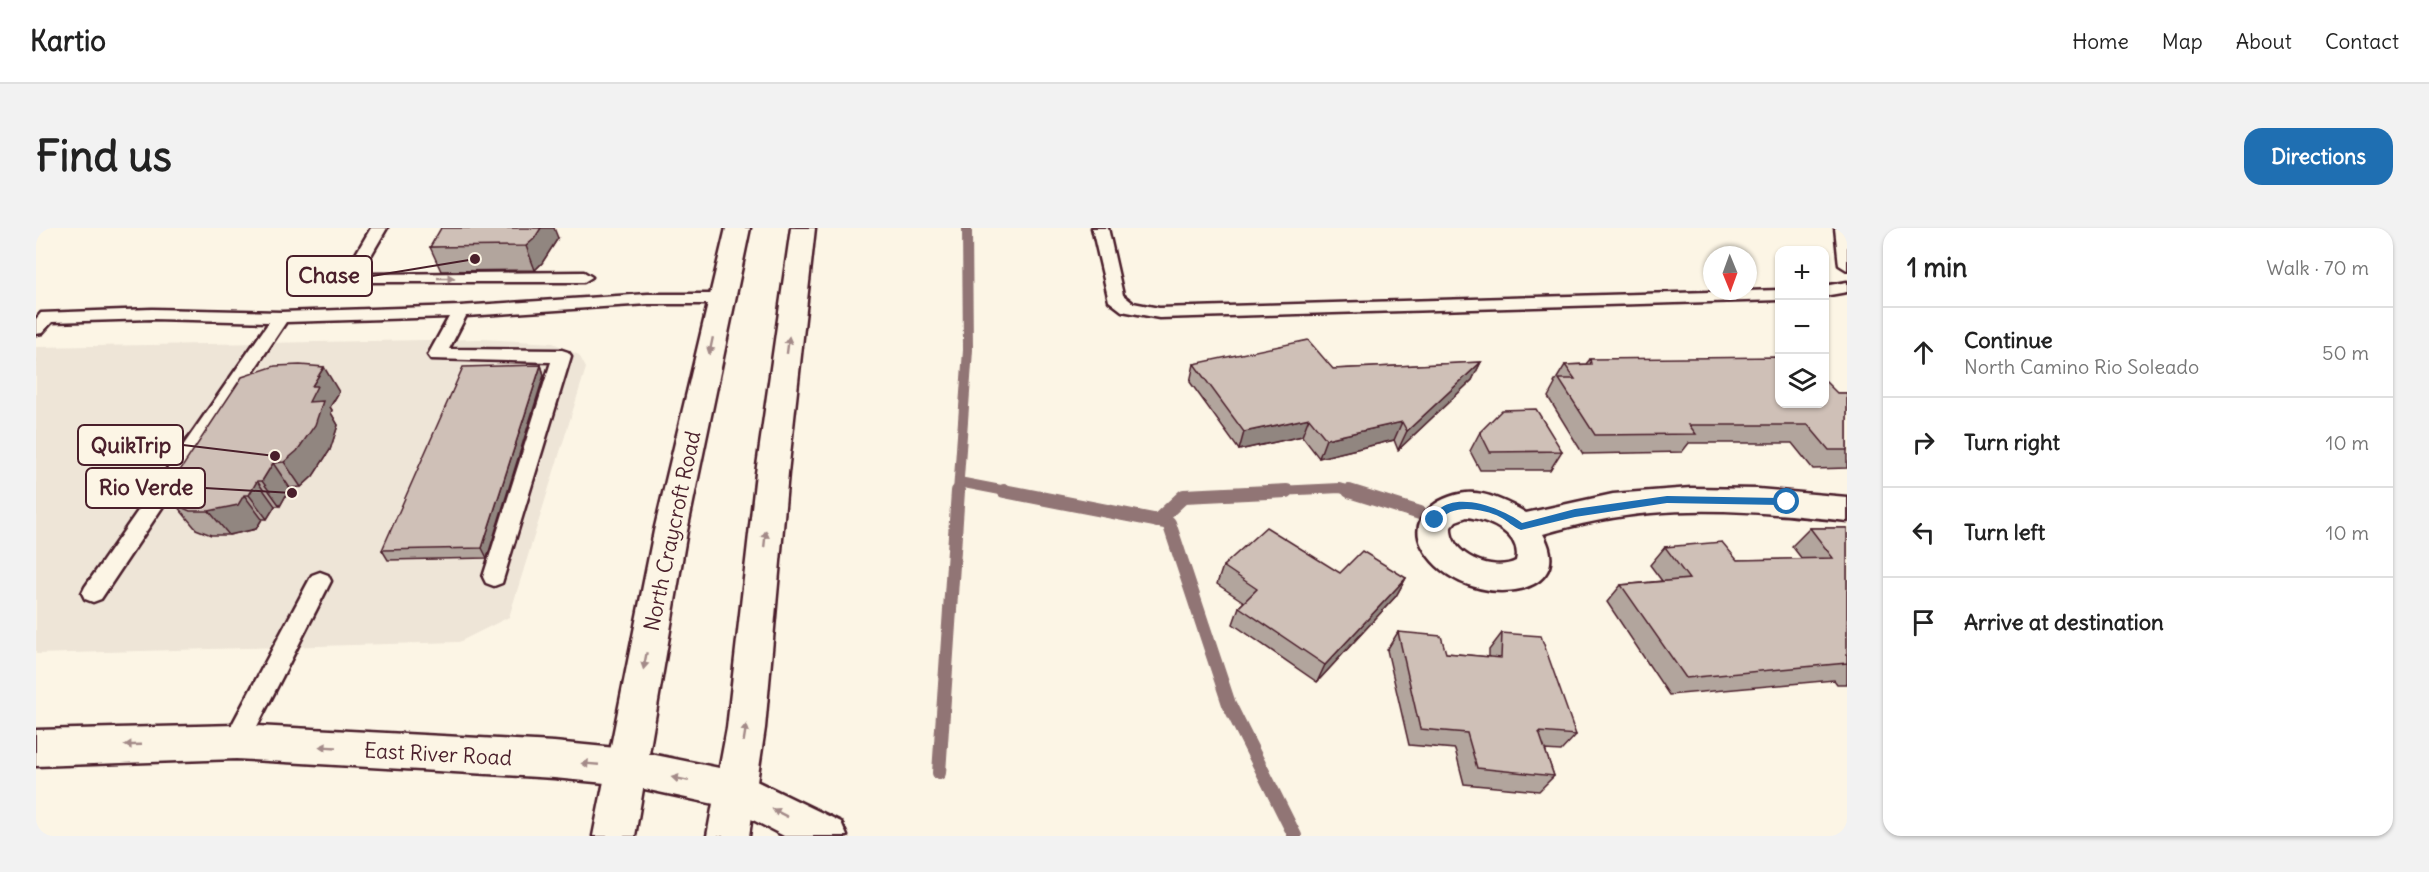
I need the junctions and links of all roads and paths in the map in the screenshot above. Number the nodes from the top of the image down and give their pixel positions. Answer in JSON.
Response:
{"nodes":[{"id":1,"x":379,"y":228,"type":"edge"},
{"id":2,"x":738,"y":228,"type":"edge"},
{"id":3,"x":802,"y":228,"type":"edge"},
{"id":4,"x":1100,"y":228,"type":"edge"},
{"id":5,"x":1843,"y":228,"type":"edge"},
{"id":6,"x":1847,"y":266,"type":"edge"},
{"id":7,"x":584,"y":277,"type":"dead end"},
{"id":8,"x":1846,"y":287,"type":"edge"},
{"id":9,"x":1829,"y":290,"type":"edge"},
{"id":10,"x":1775,"y":295,"type":"edge"},
{"id":11,"x":721,"y":299,"type":"junction"},
{"id":12,"x":460,"y":312,"type":"junction"},
{"id":13,"x":281,"y":317,"type":"junction"},
{"id":14,"x":36,"y":329,"type":"edge"},
{"id":15,"x":1847,"y":509,"type":"edge"},
{"id":16,"x":1521,"y":527,"type":"dead end"},
{"id":17,"x":495,"y":577,"type":"dead end"},
{"id":18,"x":320,"y":581,"type":"dead end"},
{"id":19,"x":93,"y":593,"type":"dead end"},
{"id":20,"x":236,"y":742,"type":"junction"},
{"id":21,"x":36,"y":748,"type":"edge"},
{"id":22,"x":626,"y":767,"type":"junction"},
{"id":23,"x":734,"y":790,"type":"junction"},
{"id":24,"x":614,"y":836,"type":"edge"},
{"id":25,"x":728,"y":836,"type":"edge"},
{"id":26,"x":826,"y":836,"type":"edge"}],
"edges":[{"from":1,"to":7,"type":"lane","one_way":true},
{"from":2,"to":11,"type":"main road","name":"North Craycroft Road"},
{"from":23,"to":3,"type":"main road","one_way":true},
{"from":4,"to":10,"type":"lane"},
{"from":5,"to":6,"type":"lane"},
{"from":6,"to":8,"type":"lane"},
{"from":8,"to":9,"type":"lane"},
{"from":11,"to":12,"type":"lane"},
{"from":11,"to":22,"type":"main road","name":"North Craycroft Road","one_way":true},
{"from":12,"to":13,"type":"lane"},
{"from":12,"to":17,"type":"lane"},
{"from":13,"to":14,"type":"lane"},
{"from":13,"to":19,"type":"lane"},
{"from":15,"to":16,"type":"main road"},
{"from":18,"to":20,"type":"lane"},
{"from":20,"to":21,"type":"main road","name":"East River Road","one_way":true},
{"from":22,"to":20,"type":"main road","name":"East River Road","one_way":true},
{"from":23,"to":22,"type":"main road","name":"East River Road","one_way":true},
{"from":22,"to":24,"type":"main road","name":"North Craycroft Road"},
{"from":23,"to":25,"type":"main road"},
{"from":26,"to":23,"type":"main road","name":"East River Road","one_way":true}]}
